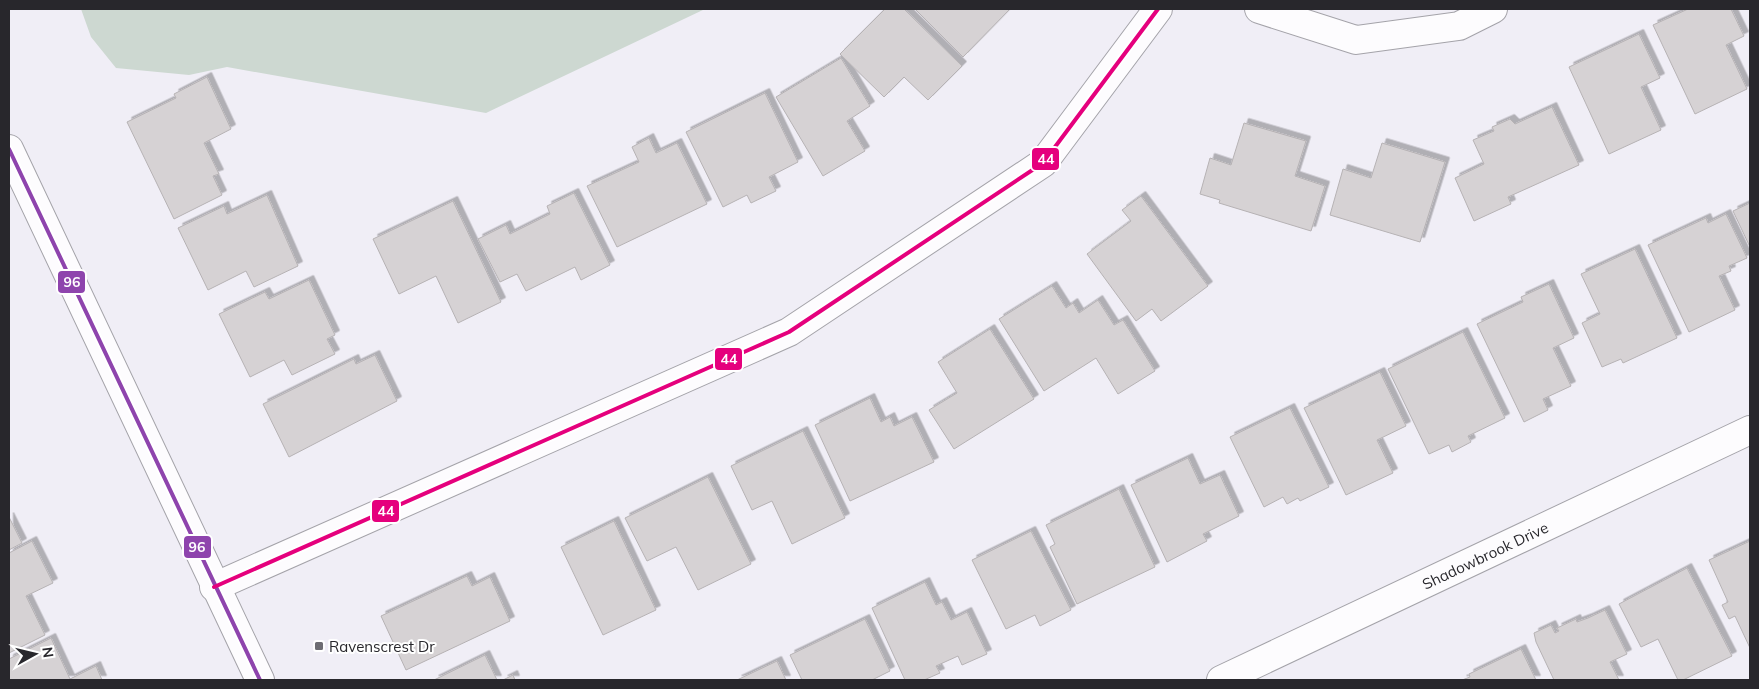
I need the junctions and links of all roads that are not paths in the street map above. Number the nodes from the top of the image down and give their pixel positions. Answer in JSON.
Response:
{"nodes":[{"id":1,"x":1158,"y":9,"type":"edge"},
{"id":2,"x":1259,"y":9,"type":"edge"},
{"id":3,"x":1493,"y":9,"type":"edge"},
{"id":4,"x":9,"y":149,"type":"edge"},
{"id":5,"x":1750,"y":430,"type":"edge"},
{"id":6,"x":214,"y":587,"type":"junction"},
{"id":7,"x":260,"y":680,"type":"edge"},
{"id":8,"x":1222,"y":680,"type":"edge"}],
"edges":[{"from":1,"to":6,"type":"street"},
{"from":2,"to":3,"type":"street"},
{"from":4,"to":6,"type":"street"},
{"from":5,"to":8,"type":"street","name":"Shadowbrook Drive"},
{"from":6,"to":7,"type":"street"}]}
